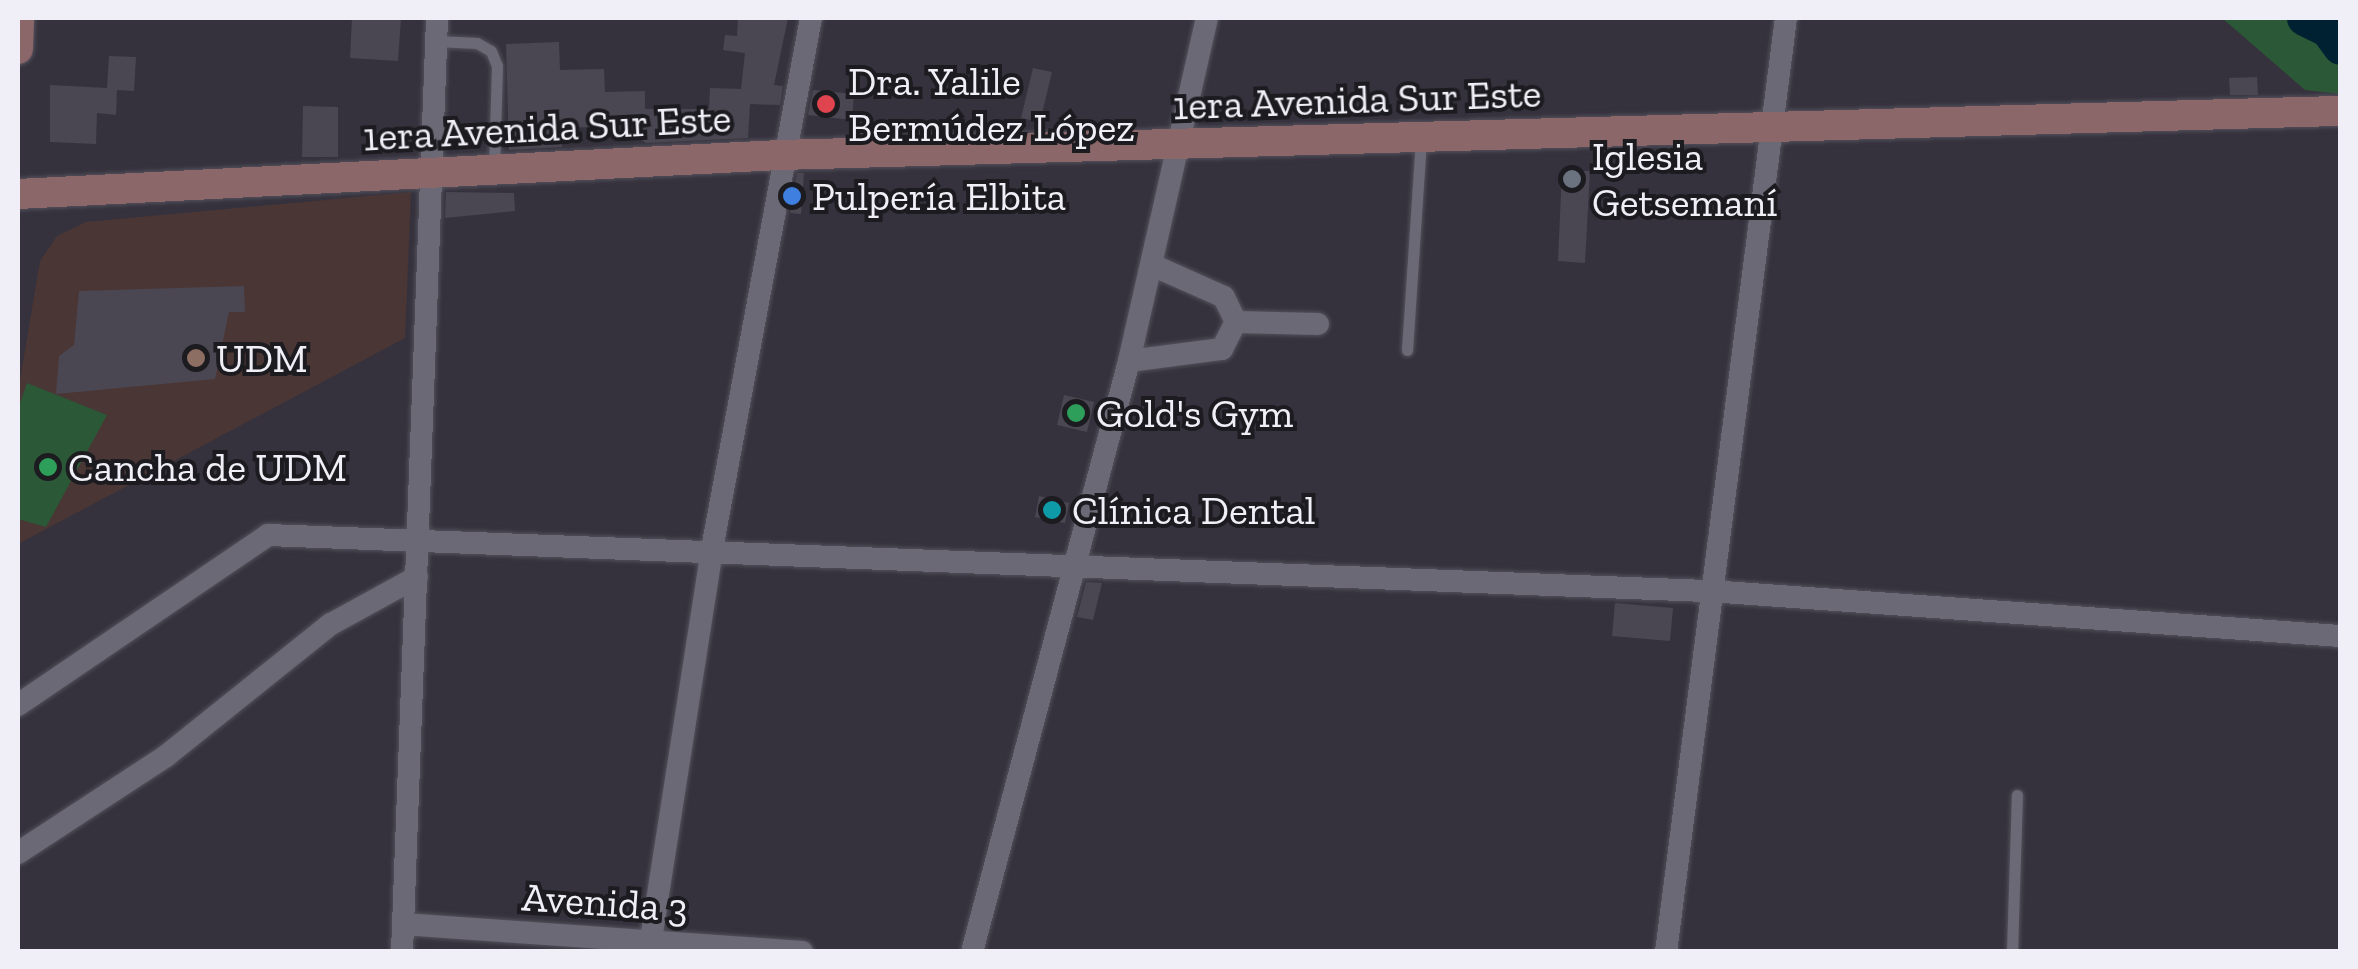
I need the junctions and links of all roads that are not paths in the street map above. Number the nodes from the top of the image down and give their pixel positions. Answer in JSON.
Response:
{"nodes":[{"id":1,"x":19,"y":18,"type":"edge"},
{"id":2,"x":811,"y":18,"type":"edge"},
{"id":3,"x":1207,"y":18,"type":"edge"},
{"id":4,"x":1786,"y":18,"type":"edge"},
{"id":5,"x":436,"y":29,"type":"edge"},
{"id":6,"x":18,"y":49,"type":"edge"},
{"id":7,"x":2336,"y":117,"type":"edge"},
{"id":8,"x":1770,"y":126,"type":"junction"},
{"id":9,"x":1421,"y":138,"type":"junction"},
{"id":10,"x":1181,"y":144,"type":"junction"},
{"id":11,"x":781,"y":156,"type":"junction"},
{"id":12,"x":494,"y":168,"type":"junction"},
{"id":13,"x":429,"y":174,"type":"junction"},
{"id":14,"x":18,"y":194,"type":"edge"},
{"id":15,"x":1152,"y":265,"type":"junction"},
{"id":16,"x":1236,"y":322,"type":"junction"},
{"id":17,"x":1318,"y":324,"type":"dead end"},
{"id":18,"x":1406,"y":350,"type":"dead end"},
{"id":19,"x":1129,"y":361,"type":"junction"},
{"id":20,"x":419,"y":537,"type":"junction"},
{"id":21,"x":712,"y":549,"type":"junction"},
{"id":22,"x":1076,"y":565,"type":"junction"},
{"id":23,"x":417,"y":577,"type":"junction"},
{"id":24,"x":1709,"y":590,"type":"junction"},
{"id":25,"x":2340,"y":636,"type":"edge"},
{"id":26,"x":18,"y":705,"type":"edge"},
{"id":27,"x":2017,"y":795,"type":"dead end"},
{"id":28,"x":18,"y":853,"type":"edge"},
{"id":29,"x":403,"y":924,"type":"junction"},
{"id":30,"x":650,"y":948,"type":"edge"},
{"id":31,"x":402,"y":952,"type":"edge"},
{"id":32,"x":802,"y":952,"type":"edge"},
{"id":33,"x":972,"y":952,"type":"edge"},
{"id":34,"x":1666,"y":952,"type":"edge"},
{"id":35,"x":2012,"y":952,"type":"edge"}],
"edges":[{"from":1,"to":6,"type":"street"},
{"from":2,"to":11,"type":"street"},
{"from":3,"to":10,"type":"street"},
{"from":4,"to":8,"type":"street"},
{"from":5,"to":12,"type":"lane"},
{"from":5,"to":13,"type":"street"},
{"from":7,"to":8,"type":"street","name":"1era Avenida Sur Este"},
{"from":8,"to":9,"type":"street","name":"1era Avenida Sur Este"},
{"from":8,"to":24,"type":"street"},
{"from":9,"to":10,"type":"street","name":"1era Avenida Sur Este"},
{"from":9,"to":18,"type":"lane"},
{"from":10,"to":11,"type":"street","name":"1era Avenida Sur Este"},
{"from":10,"to":15,"type":"street"},
{"from":11,"to":12,"type":"street","name":"1era Avenida Sur Este"},
{"from":11,"to":21,"type":"street"},
{"from":12,"to":13,"type":"street","name":"1era Avenida Sur Este"},
{"from":13,"to":14,"type":"street","name":"1era Avenida Sur Este"},
{"from":13,"to":20,"type":"street"},
{"from":15,"to":16,"type":"street"},
{"from":15,"to":19,"type":"street"},
{"from":16,"to":17,"type":"street"},
{"from":16,"to":19,"type":"street"},
{"from":19,"to":22,"type":"street"},
{"from":20,"to":21,"type":"street"},
{"from":20,"to":23,"type":"street"},
{"from":20,"to":26,"type":"street"},
{"from":21,"to":22,"type":"street"},
{"from":21,"to":30,"type":"street"},
{"from":22,"to":24,"type":"street"},
{"from":22,"to":33,"type":"street"},
{"from":23,"to":28,"type":"street"},
{"from":23,"to":29,"type":"street"},
{"from":24,"to":25,"type":"street"},
{"from":24,"to":34,"type":"street"},
{"from":27,"to":35,"type":"lane"},
{"from":29,"to":30,"type":"street","name":"Avenida 3"},
{"from":29,"to":31,"type":"street"},
{"from":30,"to":32,"type":"street","name":"Avenida 3"}]}
